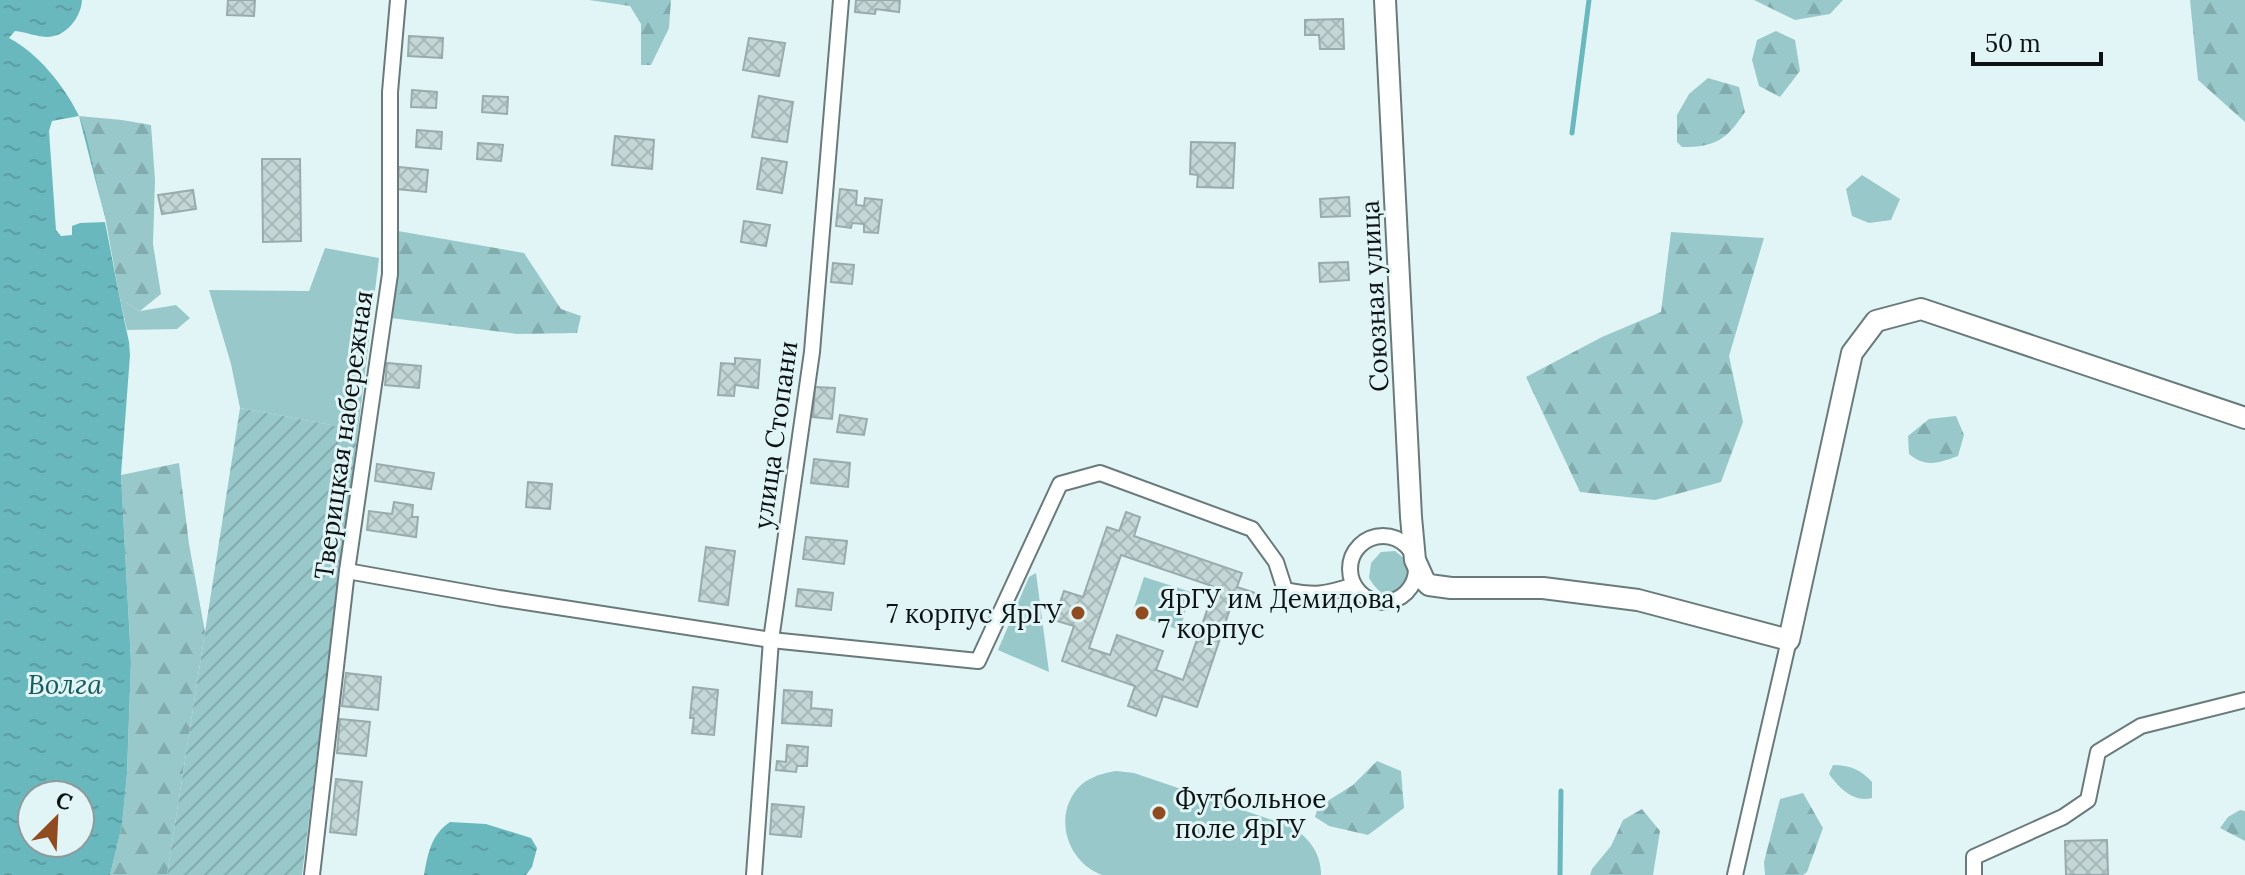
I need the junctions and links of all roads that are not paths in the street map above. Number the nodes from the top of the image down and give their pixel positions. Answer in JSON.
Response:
{"nodes":[{"id":1,"x":398,"y":0,"type":"edge"},
{"id":2,"x":841,"y":0,"type":"edge"},
{"id":3,"x":1385,"y":0,"type":"edge"},
{"id":4,"x":2245,"y":418,"type":"edge"},
{"id":5,"x":1415,"y":560,"type":"junction"},
{"id":6,"x":347,"y":571,"type":"junction"},
{"id":7,"x":1354,"y":585,"type":"junction"},
{"id":8,"x":1419,"y":588,"type":"junction"},
{"id":9,"x":771,"y":640,"type":"junction"},
{"id":10,"x":1789,"y":640,"type":"junction"},
{"id":11,"x":2245,"y":700,"type":"edge"},
{"id":12,"x":312,"y":875,"type":"edge"},
{"id":13,"x":754,"y":875,"type":"edge"},
{"id":14,"x":1735,"y":875,"type":"edge"},
{"id":15,"x":1974,"y":875,"type":"edge"}],
"edges":[{"from":1,"to":6,"type":"street","name":"Тверицкая набережная"},
{"from":2,"to":9,"type":"street","name":"улица Стопани"},
{"from":3,"to":5,"type":"street","name":"Союзная улица"},
{"from":4,"to":10,"type":"street"},
{"from":5,"to":7,"type":"street"},
{"from":5,"to":8,"type":"street","name":"Союзная улица"},
{"from":6,"to":9,"type":"street"},
{"from":6,"to":12,"type":"street","name":"Тверицкая набережная"},
{"from":7,"to":8,"type":"street"},
{"from":7,"to":9,"type":"street"},
{"from":8,"to":10,"type":"street"},
{"from":9,"to":13,"type":"street","name":"улица Стопани"},
{"from":10,"to":14,"type":"street"},
{"from":11,"to":15,"type":"street"}]}
